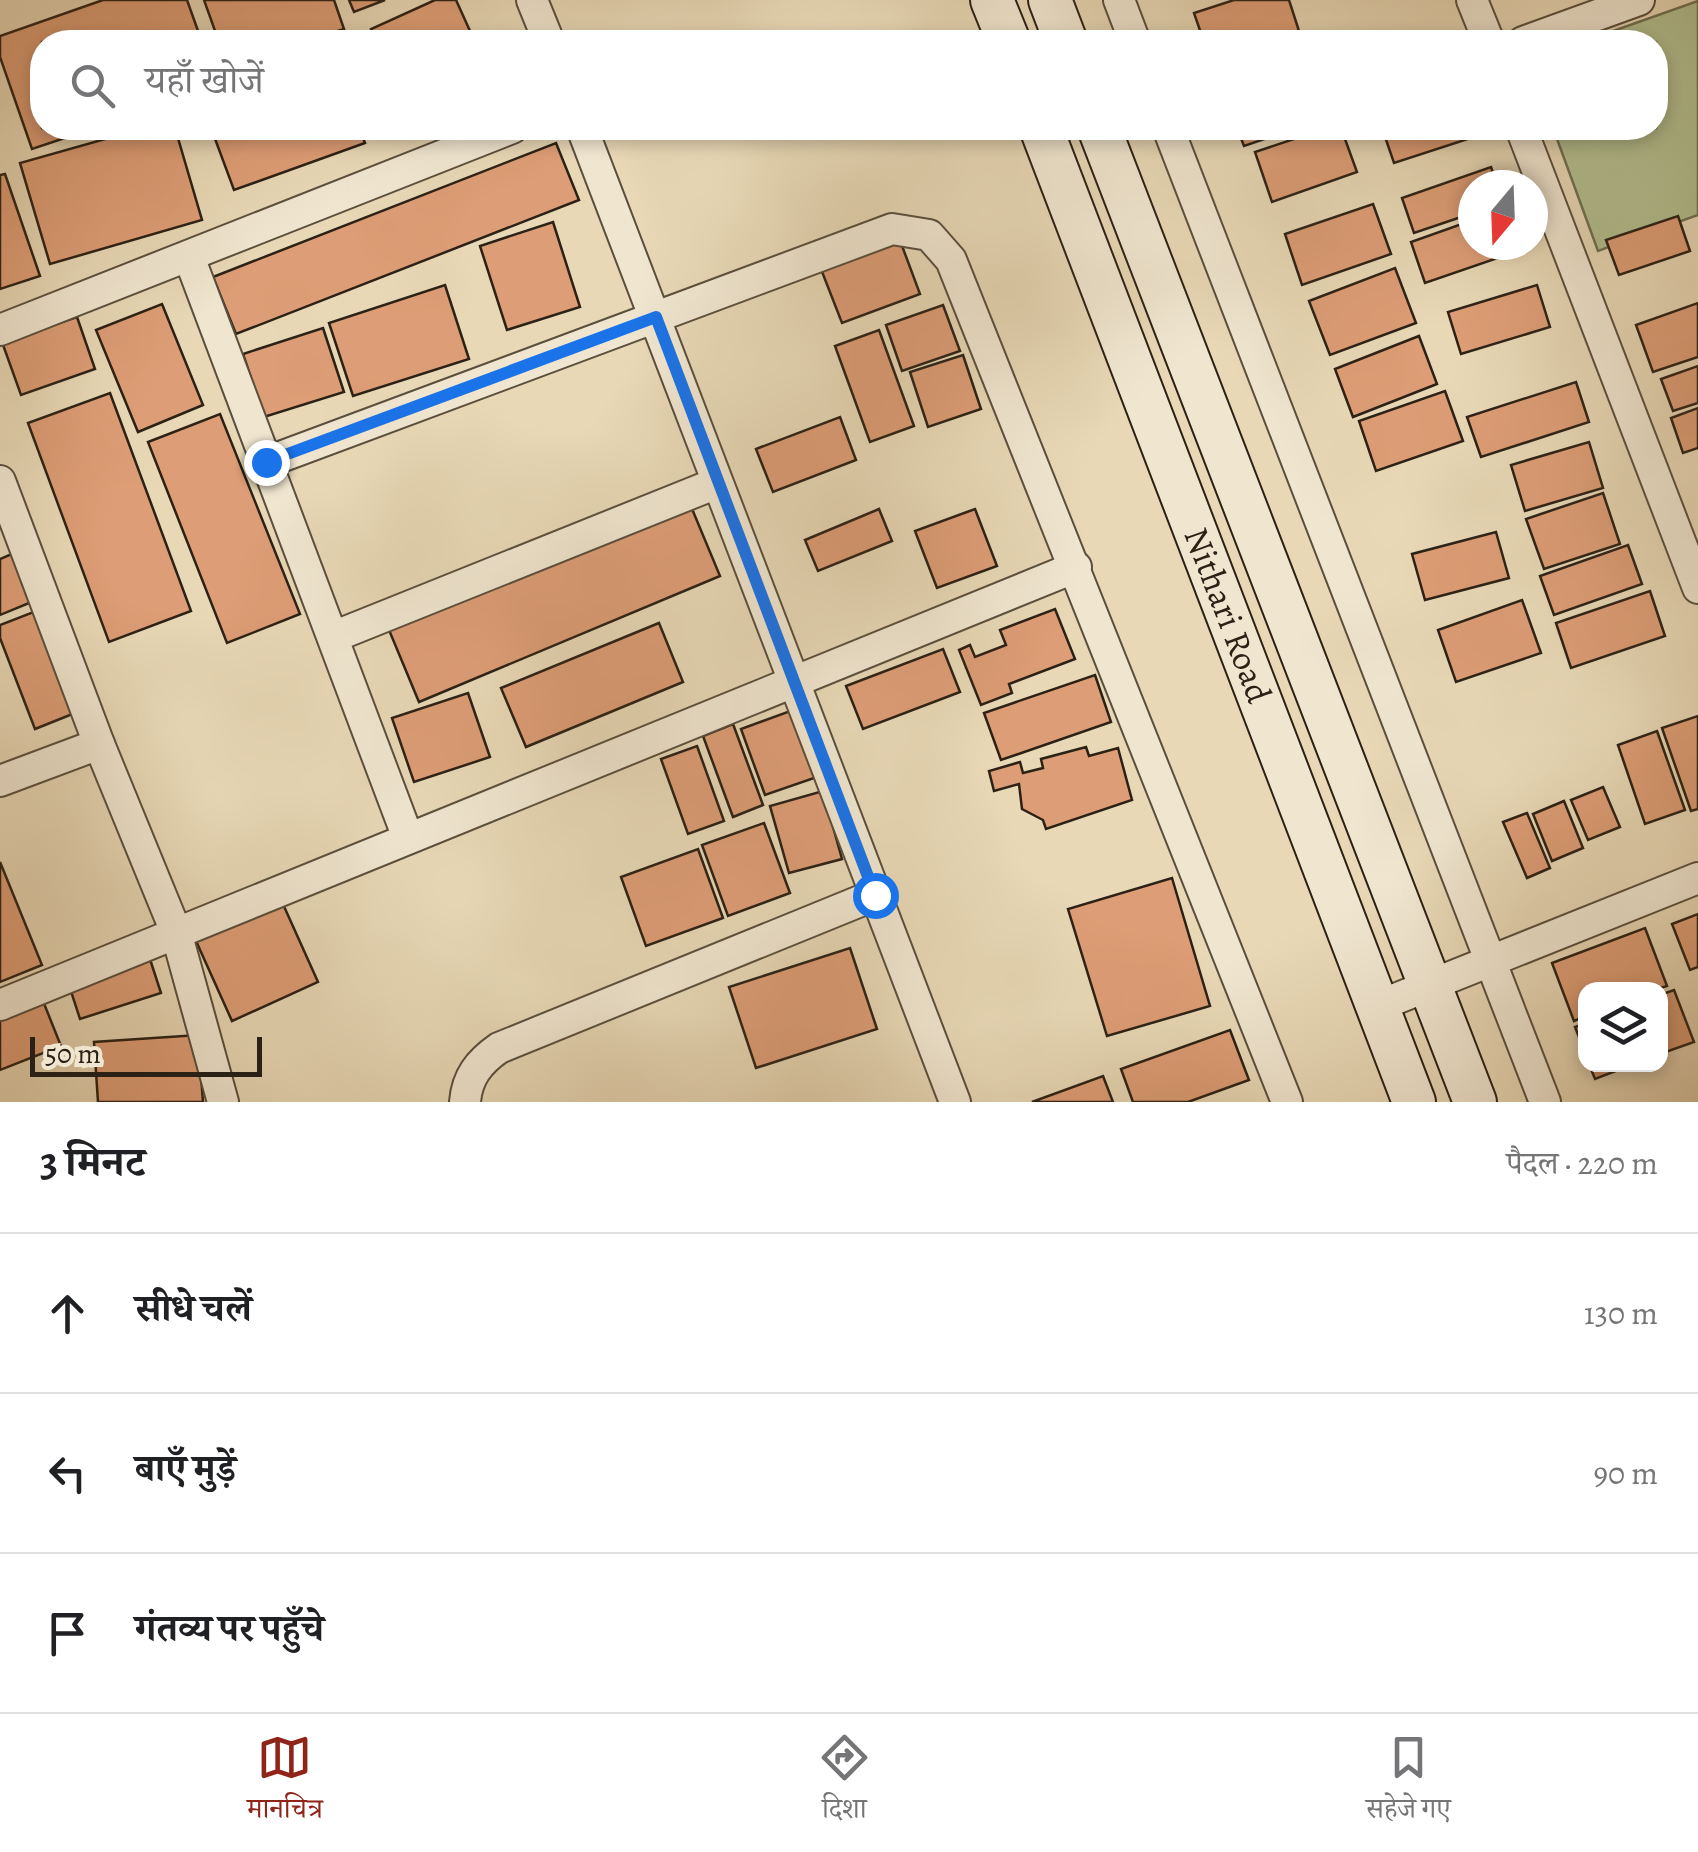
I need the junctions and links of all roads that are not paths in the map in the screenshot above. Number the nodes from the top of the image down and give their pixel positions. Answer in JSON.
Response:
{"nodes":[{"id":1,"x":532,"y":0,"type":"edge"},
{"id":2,"x":992,"y":0,"type":"edge"},
{"id":3,"x":1050,"y":0,"type":"edge"},
{"id":4,"x":1119,"y":0,"type":"edge"},
{"id":5,"x":1472,"y":0,"type":"edge"},
{"id":6,"x":1639,"y":0,"type":"edge"},
{"id":7,"x":544,"y":30,"type":"edge"},
{"id":8,"x":1003,"y":30,"type":"edge"},
{"id":9,"x":1061,"y":30,"type":"edge"},
{"id":10,"x":1130,"y":30,"type":"edge"},
{"id":11,"x":1484,"y":30,"type":"edge"},
{"id":12,"x":1556,"y":30,"type":"edge"},
{"id":13,"x":482,"y":140,"type":"edge"},
{"id":14,"x":587,"y":140,"type":"edge"},
{"id":15,"x":1046,"y":140,"type":"edge"},
{"id":16,"x":1104,"y":140,"type":"edge"},
{"id":17,"x":1173,"y":140,"type":"edge"},
{"id":18,"x":1526,"y":140,"type":"edge"},
{"id":19,"x":189,"y":257,"type":"junction"},
{"id":20,"x":656,"y":317,"type":"junction"},
{"id":21,"x":0,"y":330,"type":"edge"},
{"id":22,"x":266,"y":462,"type":"junction"},
{"id":23,"x":0,"y":482,"type":"edge"},
{"id":24,"x":718,"y":483,"type":"junction"},
{"id":25,"x":7,"y":521,"type":"edge"},
{"id":26,"x":1076,"y":567,"type":"junction"},
{"id":27,"x":1698,"y":588,"type":"edge"},
{"id":28,"x":332,"y":637,"type":"junction"},
{"id":29,"x":793,"y":681,"type":"junction"},
{"id":30,"x":99,"y":744,"type":"junction"},
{"id":31,"x":0,"y":781,"type":"edge"},
{"id":32,"x":408,"y":838,"type":"junction"},
{"id":33,"x":1698,"y":878,"type":"edge"},
{"id":34,"x":875,"y":895,"type":"junction"},
{"id":35,"x":176,"y":932,"type":"junction"},
{"id":36,"x":1492,"y":961,"type":"junction"},
{"id":37,"x":1430,"y":986,"type":"junction"},
{"id":38,"x":0,"y":1005,"type":"edge"},
{"id":39,"x":1378,"y":1006,"type":"junction"},
{"id":40,"x":223,"y":1102,"type":"edge"},
{"id":41,"x":465,"y":1102,"type":"edge"},
{"id":42,"x":955,"y":1102,"type":"edge"},
{"id":43,"x":1286,"y":1102,"type":"edge"},
{"id":44,"x":1414,"y":1102,"type":"edge"},
{"id":45,"x":1475,"y":1102,"type":"edge"},
{"id":46,"x":1545,"y":1102,"type":"edge"}],
"edges":[{"from":1,"to":7,"type":"street"},
{"from":2,"to":8,"type":"street"},
{"from":3,"to":9,"type":"street"},
{"from":4,"to":10,"type":"street"},
{"from":5,"to":11,"type":"street"},
{"from":6,"to":12,"type":"street"},
{"from":13,"to":19,"type":"street"},
{"from":14,"to":20,"type":"street"},
{"from":15,"to":39,"type":"street","name":"Nithari Road"},
{"from":16,"to":37,"type":"street","name":"Nithari Road"},
{"from":17,"to":36,"type":"street"},
{"from":18,"to":27,"type":"street"},
{"from":19,"to":21,"type":"street"},
{"from":19,"to":22,"type":"street"},
{"from":20,"to":22,"type":"street"},
{"from":20,"to":24,"type":"street"},
{"from":20,"to":26,"type":"street"},
{"from":22,"to":28,"type":"street"},
{"from":23,"to":25,"type":"street"},
{"from":24,"to":28,"type":"street"},
{"from":24,"to":29,"type":"street"},
{"from":25,"to":30,"type":"street"},
{"from":26,"to":29,"type":"street"},
{"from":26,"to":43,"type":"street"},
{"from":28,"to":32,"type":"street"},
{"from":29,"to":32,"type":"street"},
{"from":29,"to":34,"type":"street"},
{"from":30,"to":31,"type":"street"},
{"from":30,"to":35,"type":"street"},
{"from":32,"to":35,"type":"street"},
{"from":33,"to":36,"type":"street"},
{"from":34,"to":41,"type":"street"},
{"from":34,"to":42,"type":"street"},
{"from":35,"to":38,"type":"street"},
{"from":35,"to":40,"type":"street"},
{"from":36,"to":37,"type":"street"},
{"from":36,"to":46,"type":"street"},
{"from":37,"to":39,"type":"street"},
{"from":37,"to":45,"type":"street","name":"Nithari Road"},
{"from":39,"to":44,"type":"street","name":"Nithari Road"}]}
